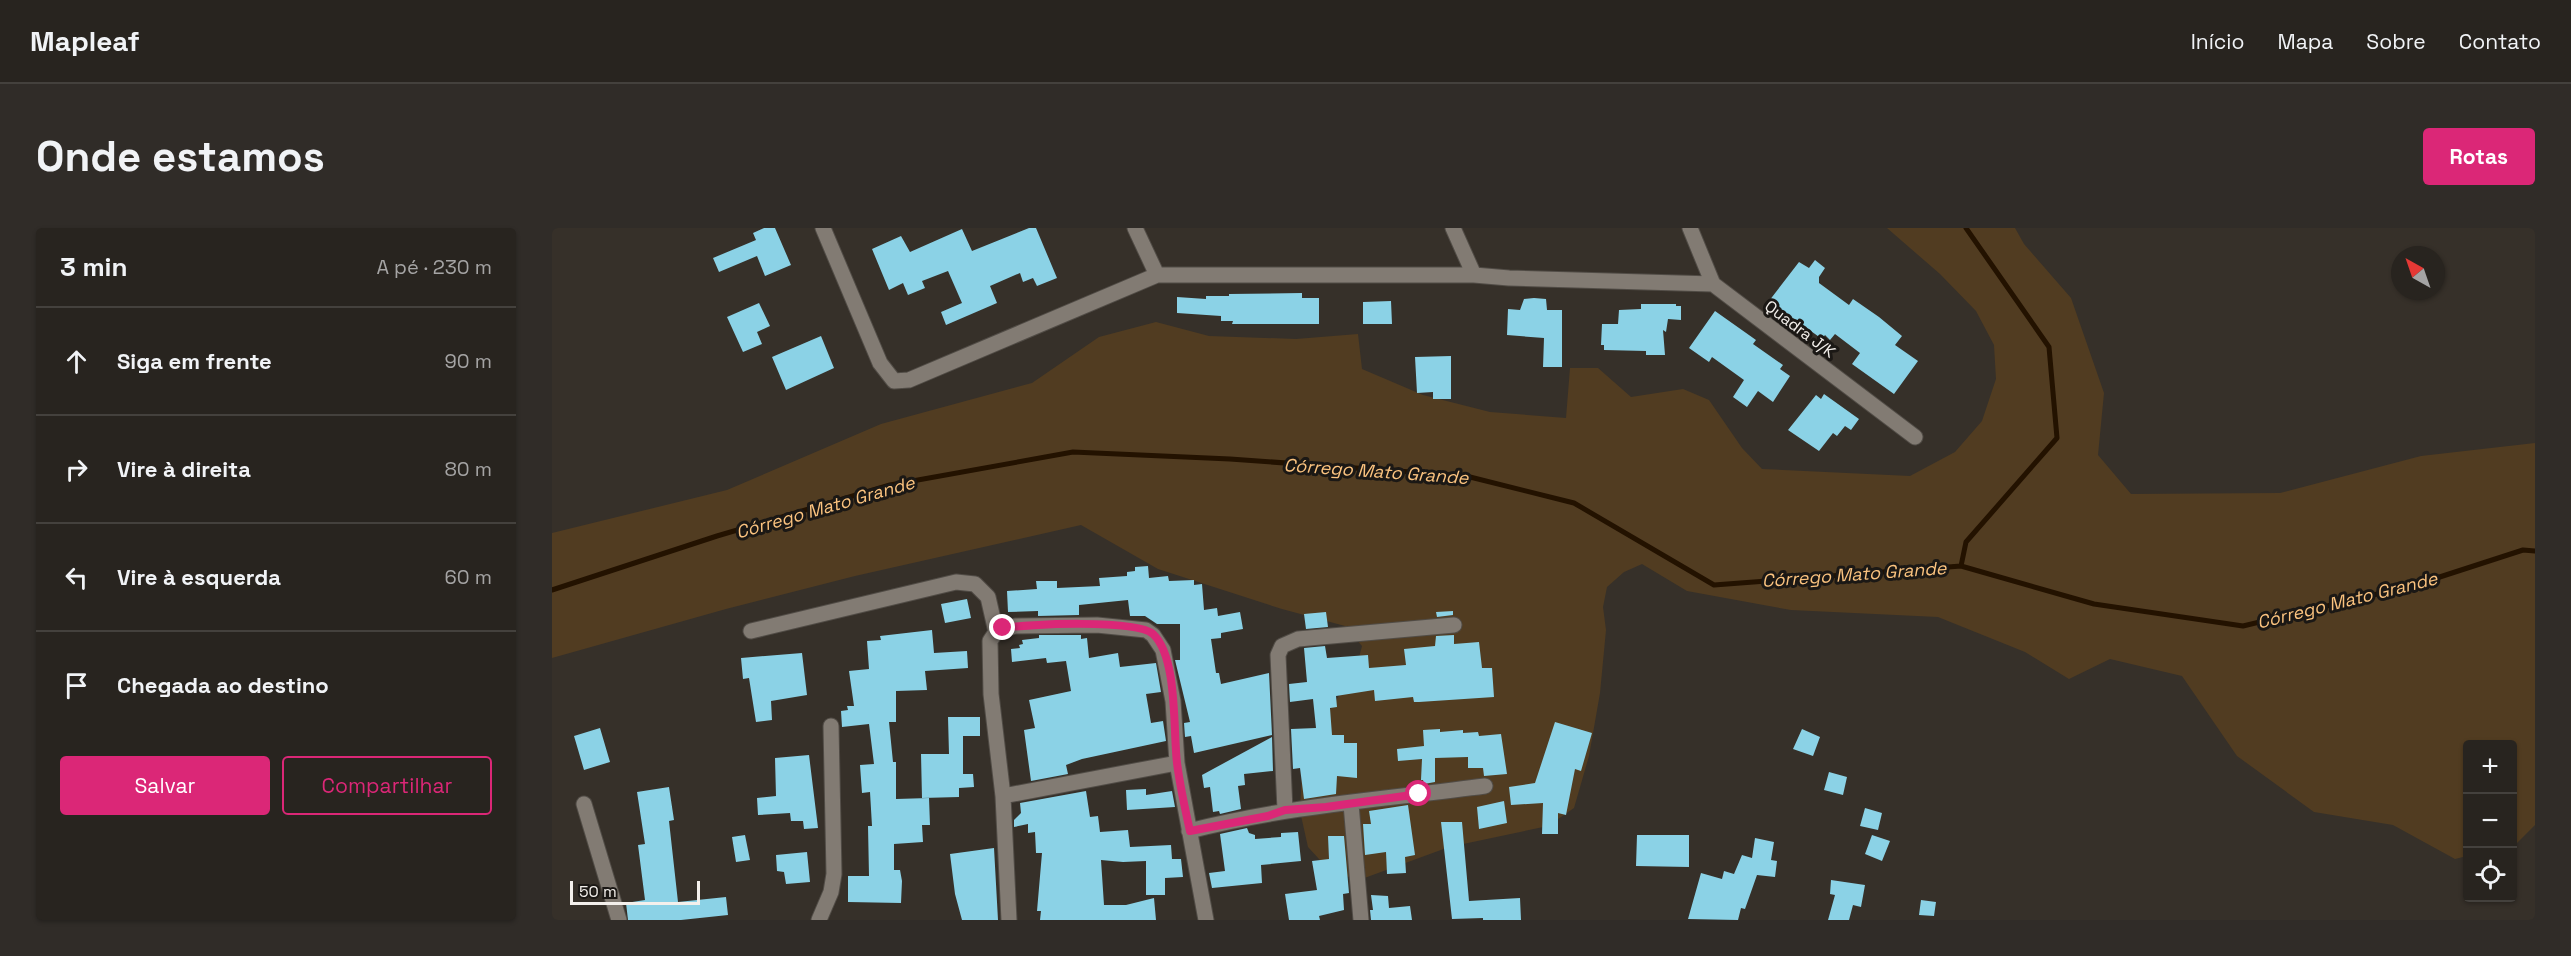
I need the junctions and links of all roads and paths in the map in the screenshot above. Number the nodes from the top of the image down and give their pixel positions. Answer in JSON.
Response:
{"nodes":[{"id":1,"x":823,"y":228,"type":"edge"},
{"id":2,"x":1135,"y":228,"type":"edge"},
{"id":3,"x":1453,"y":228,"type":"edge"},
{"id":4,"x":1690,"y":228,"type":"edge"},
{"id":5,"x":1157,"y":275,"type":"junction"},
{"id":6,"x":1474,"y":275,"type":"junction"},
{"id":7,"x":1713,"y":284,"type":"junction"},
{"id":8,"x":1915,"y":437,"type":"dead end"},
{"id":9,"x":1454,"y":625,"type":"dead end"},
{"id":10,"x":751,"y":631,"type":"dead end"},
{"id":11,"x":996,"y":632,"type":"junction"},
{"id":12,"x":831,"y":726,"type":"dead end"},
{"id":13,"x":1177,"y":763,"type":"junction"},
{"id":14,"x":1485,"y":786,"type":"dead end"},
{"id":15,"x":1003,"y":796,"type":"junction"},
{"id":16,"x":584,"y":804,"type":"dead end"},
{"id":17,"x":1352,"y":804,"type":"junction"},
{"id":18,"x":1285,"y":810,"type":"junction"},
{"id":19,"x":1190,"y":831,"type":"junction"},
{"id":20,"x":619,"y":920,"type":"edge"},
{"id":21,"x":819,"y":920,"type":"edge"},
{"id":22,"x":1009,"y":920,"type":"edge"},
{"id":23,"x":1206,"y":920,"type":"edge"},
{"id":24,"x":1362,"y":920,"type":"edge"}],
"edges":[{"from":1,"to":5,"type":"street"},
{"from":2,"to":5,"type":"street"},
{"from":3,"to":6,"type":"street"},
{"from":4,"to":7,"type":"street"},
{"from":5,"to":6,"type":"street"},
{"from":6,"to":7,"type":"street"},
{"from":7,"to":8,"type":"street","name":"Quadra J/K"},
{"from":9,"to":18,"type":"street"},
{"from":10,"to":11,"type":"street"},
{"from":11,"to":13,"type":"street"},
{"from":11,"to":15,"type":"street"},
{"from":12,"to":21,"type":"street"},
{"from":13,"to":15,"type":"street"},
{"from":13,"to":19,"type":"street"},
{"from":14,"to":17,"type":"street"},
{"from":15,"to":22,"type":"street"},
{"from":16,"to":20,"type":"street"},
{"from":17,"to":18,"type":"street"},
{"from":17,"to":24,"type":"street"},
{"from":18,"to":19,"type":"street"},
{"from":19,"to":23,"type":"street"}]}
